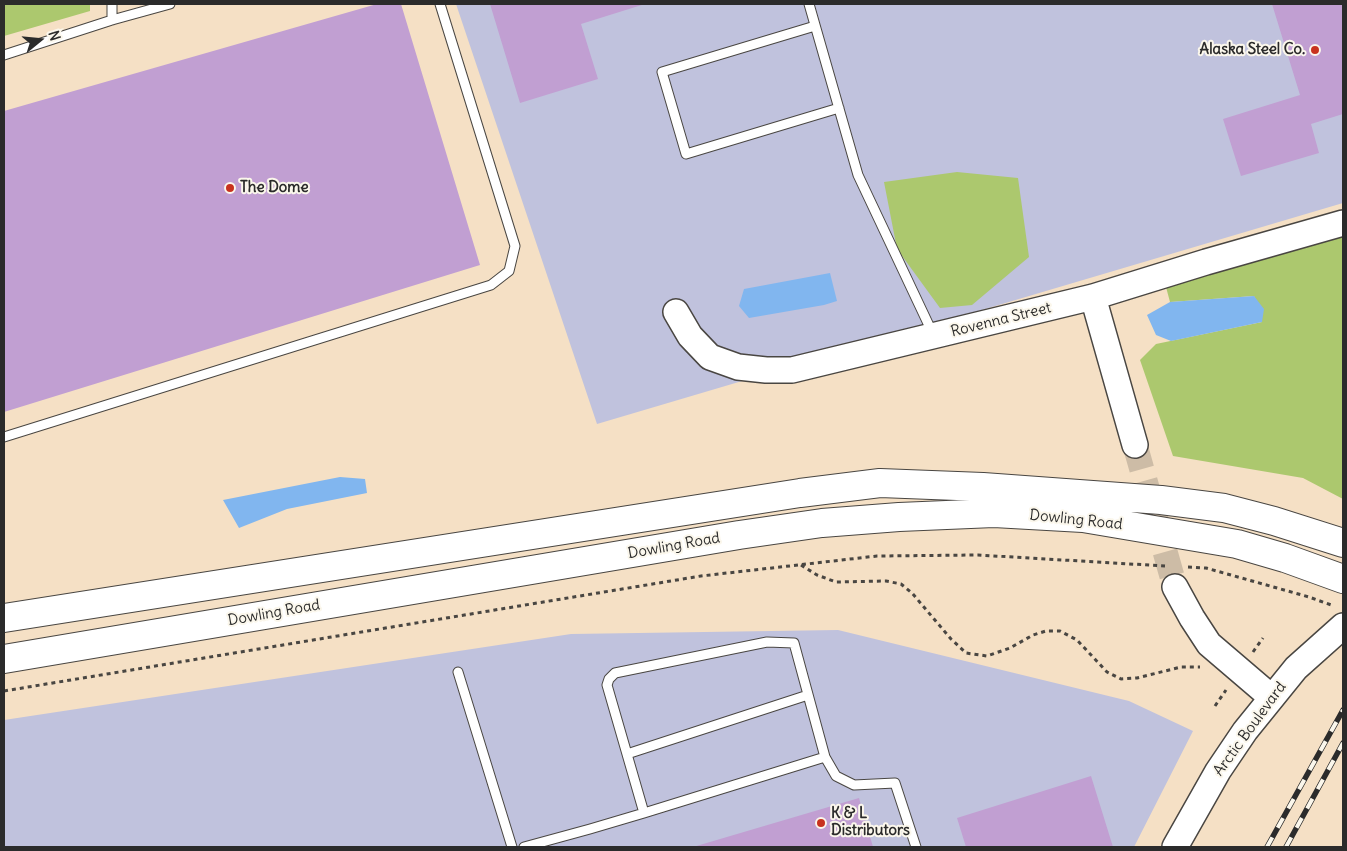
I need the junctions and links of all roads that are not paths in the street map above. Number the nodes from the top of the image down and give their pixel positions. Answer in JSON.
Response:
{"nodes":[{"id":1,"x":112,"y":4,"type":"edge"},
{"id":2,"x":170,"y":4,"type":"edge"},
{"id":3,"x":440,"y":4,"type":"edge"},
{"id":4,"x":809,"y":4,"type":"edge"},
{"id":5,"x":112,"y":20,"type":"junction"},
{"id":6,"x":815,"y":26,"type":"junction"},
{"id":7,"x":4,"y":55,"type":"edge"},
{"id":8,"x":839,"y":108,"type":"junction"},
{"id":9,"x":1343,"y":223,"type":"edge"},
{"id":10,"x":1093,"y":297,"type":"junction"},
{"id":11,"x":676,"y":312,"type":"dead end"},
{"id":12,"x":934,"y":336,"type":"junction"},
{"id":13,"x":4,"y":437,"type":"edge"},
{"id":14,"x":1135,"y":445,"type":"tunnel mouth"},
{"id":15,"x":1343,"y":543,"type":"edge"},
{"id":16,"x":1177,"y":574,"type":"tunnel mouth"},
{"id":17,"x":1339,"y":577,"type":"edge"},
{"id":18,"x":1339,"y":616,"type":"edge"},
{"id":19,"x":4,"y":618,"type":"edge"},
{"id":20,"x":4,"y":659,"type":"edge"},
{"id":21,"x":458,"y":672,"type":"dead end"},
{"id":22,"x":808,"y":695,"type":"junction"},
{"id":23,"x":1272,"y":697,"type":"junction"},
{"id":24,"x":627,"y":754,"type":"junction"},
{"id":25,"x":825,"y":757,"type":"junction"},
{"id":26,"x":644,"y":813,"type":"junction"},
{"id":27,"x":512,"y":847,"type":"edge"},
{"id":28,"x":524,"y":847,"type":"edge"},
{"id":29,"x":916,"y":847,"type":"edge"},
{"id":30,"x":1175,"y":847,"type":"edge"}],
"edges":[{"from":1,"to":5,"type":"lane"},
{"from":2,"to":5,"type":"lane"},
{"from":3,"to":13,"type":"lane"},
{"from":4,"to":6,"type":"lane"},
{"from":5,"to":7,"type":"lane"},
{"from":6,"to":8,"type":"lane"},
{"from":6,"to":8,"type":"lane"},
{"from":8,"to":12,"type":"lane"},
{"from":9,"to":10,"type":"street","name":"Rovenna Street"},
{"from":10,"to":12,"type":"street","name":"Rovenna Street"},
{"from":10,"to":14,"type":"street"},
{"from":11,"to":12,"type":"street","name":"Rovenna Street"},
{"from":15,"to":19,"type":"main road","name":"Dowling Road"},
{"from":16,"to":23,"type":"street"},
{"from":17,"to":20,"type":"main road","name":"Dowling Road"},
{"from":18,"to":23,"type":"street","name":"Arctic Boulevard"},
{"from":21,"to":27,"type":"lane"},
{"from":22,"to":24,"type":"lane"},
{"from":22,"to":24,"type":"lane"},
{"from":22,"to":25,"type":"lane"},
{"from":23,"to":30,"type":"street","name":"Arctic Boulevard"},
{"from":24,"to":26,"type":"lane"},
{"from":25,"to":26,"type":"lane"},
{"from":25,"to":29,"type":"lane"},
{"from":26,"to":28,"type":"lane"}]}
